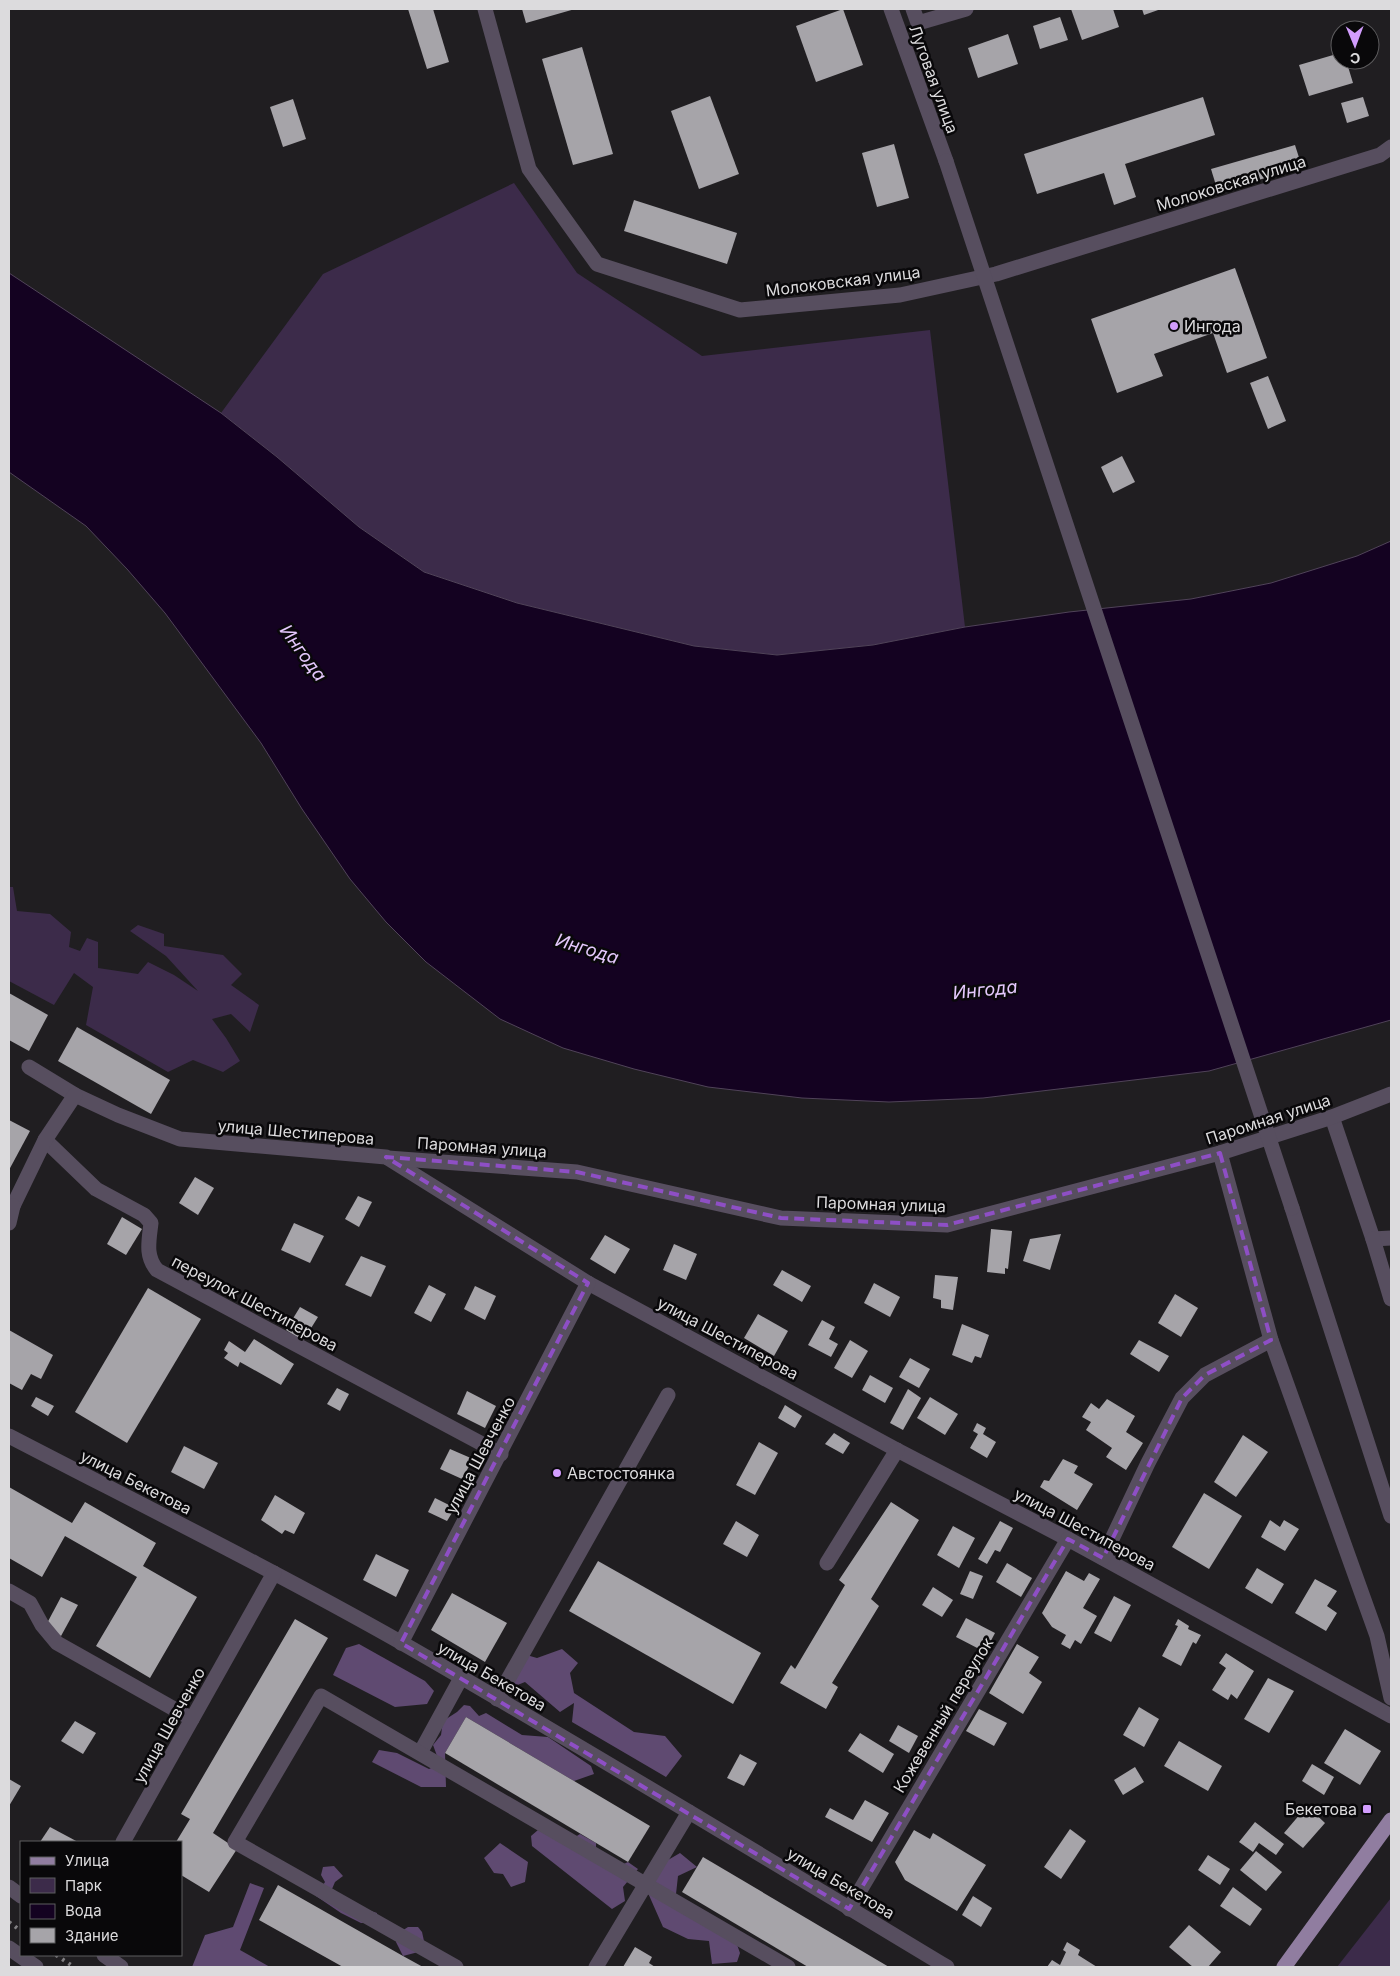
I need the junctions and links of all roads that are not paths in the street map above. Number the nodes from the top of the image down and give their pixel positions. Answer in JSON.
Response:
{"nodes":[{"id":1,"x":485,"y":9,"type":"edge"},
{"id":2,"x":891,"y":9,"type":"edge"},
{"id":3,"x":966,"y":9,"type":"edge"},
{"id":4,"x":916,"y":16,"type":"edge"},
{"id":5,"x":1391,"y":147,"type":"edge"},
{"id":6,"x":28,"y":1067,"type":"dead end"},
{"id":7,"x":75,"y":1094,"type":"junction"},
{"id":8,"x":1391,"y":1094,"type":"edge"},
{"id":9,"x":1332,"y":1117,"type":"junction"},
{"id":10,"x":45,"y":1140,"type":"junction"},
{"id":11,"x":1220,"y":1153,"type":"junction"},
{"id":12,"x":386,"y":1157,"type":"junction"},
{"id":13,"x":11,"y":1205,"type":"edge"},
{"id":14,"x":9,"y":1223,"type":"edge"},
{"id":15,"x":1391,"y":1238,"type":"edge"},
{"id":16,"x":1373,"y":1239,"type":"junction"},
{"id":17,"x":588,"y":1284,"type":"junction"},
{"id":18,"x":1391,"y":1299,"type":"edge"},
{"id":19,"x":1272,"y":1340,"type":"junction"},
{"id":20,"x":668,"y":1395,"type":"dead end"},
{"id":21,"x":9,"y":1436,"type":"edge"},
{"id":22,"x":897,"y":1450,"type":"junction"},
{"id":23,"x":501,"y":1454,"type":"junction"},
{"id":24,"x":1391,"y":1516,"type":"edge"},
{"id":25,"x":1068,"y":1539,"type":"junction"},
{"id":26,"x":1103,"y":1558,"type":"junction"},
{"id":27,"x":827,"y":1563,"type":"dead end"},
{"id":28,"x":274,"y":1573,"type":"junction"},
{"id":29,"x":9,"y":1591,"type":"edge"},
{"id":30,"x":401,"y":1643,"type":"junction"},
{"id":31,"x":461,"y":1678,"type":"junction"},
{"id":32,"x":1391,"y":1698,"type":"edge"},
{"id":33,"x":497,"y":1699,"type":"junction"},
{"id":34,"x":1391,"y":1716,"type":"edge"},
{"id":35,"x":192,"y":1719,"type":"junction"},
{"id":36,"x":420,"y":1753,"type":"junction"},
{"id":37,"x":689,"y":1812,"type":"junction"},
{"id":38,"x":1391,"y":1820,"type":"edge"},
{"id":39,"x":124,"y":1841,"type":"edge"},
{"id":40,"x":646,"y":1885,"type":"junction"},
{"id":41,"x":9,"y":1887,"type":"edge"},
{"id":42,"x":20,"y":1895,"type":"edge"},
{"id":43,"x":849,"y":1908,"type":"junction"},
{"id":44,"x":9,"y":1948,"type":"edge"},
{"id":45,"x":20,"y":1956,"type":"edge"},
{"id":46,"x":20,"y":1956,"type":"edge"},
{"id":47,"x":105,"y":1956,"type":"edge"},
{"id":48,"x":36,"y":1967,"type":"edge"},
{"id":49,"x":121,"y":1967,"type":"edge"},
{"id":50,"x":456,"y":1967,"type":"edge"},
{"id":51,"x":596,"y":1967,"type":"edge"},
{"id":52,"x":788,"y":1967,"type":"edge"},
{"id":53,"x":947,"y":1967,"type":"edge"},
{"id":54,"x":1284,"y":1967,"type":"edge"}],
"edges":[{"from":1,"to":5,"type":"street","name":"Молоковская улица"},
{"from":2,"to":24,"type":"street","name":"Луговая улица","bridge":true},
{"from":3,"to":4,"type":"street"},
{"from":6,"to":7,"type":"street","name":"улица Шестиперова"},
{"from":7,"to":10,"type":"street"},
{"from":7,"to":12,"type":"street","name":"улица Шестиперова"},
{"from":8,"to":9,"type":"street","name":"Паромная улица"},
{"from":9,"to":11,"type":"street","name":"Паромная улица"},
{"from":9,"to":16,"type":"street"},
{"from":10,"to":13,"type":"street"},
{"from":10,"to":23,"type":"street","name":"переулок Шестиперова"},
{"from":11,"to":12,"type":"street","name":"Паромная улица"},
{"from":11,"to":19,"type":"street"},
{"from":12,"to":17,"type":"street","name":"улица Шестиперова"},
{"from":13,"to":14,"type":"street"},
{"from":15,"to":16,"type":"street"},
{"from":16,"to":18,"type":"street"},
{"from":17,"to":22,"type":"street","name":"улица Шестиперова"},
{"from":17,"to":23,"type":"street","name":"улица Шевченко"},
{"from":19,"to":26,"type":"street"},
{"from":19,"to":32,"type":"street"},
{"from":20,"to":33,"type":"street"},
{"from":21,"to":28,"type":"street","name":"улица Бекетова"},
{"from":22,"to":25,"type":"street","name":"улица Шестиперова"},
{"from":22,"to":27,"type":"street"},
{"from":23,"to":30,"type":"street","name":"улица Шевченко"},
{"from":25,"to":26,"type":"street","name":"улица Шестиперова"},
{"from":25,"to":43,"type":"street","name":"Кожевенный переулок"},
{"from":26,"to":34,"type":"street","name":"улица Шестиперова"},
{"from":28,"to":30,"type":"street","name":"улица Бекетова"},
{"from":28,"to":35,"type":"street","name":"улица Шевченко"},
{"from":29,"to":35,"type":"street"},
{"from":30,"to":31,"type":"street","name":"улица Бекетова"},
{"from":31,"to":33,"type":"street","name":"улица Бекетова"},
{"from":31,"to":36,"type":"street"},
{"from":33,"to":37,"type":"street","name":"улица Бекетова"},
{"from":35,"to":39,"type":"street","name":"улица Шевченко"},
{"from":36,"to":40,"type":"street"},
{"from":36,"to":50,"type":"street"},
{"from":37,"to":40,"type":"street"},
{"from":37,"to":43,"type":"street","name":"улица Бекетова"},
{"from":38,"to":54,"type":"main road"},
{"from":40,"to":51,"type":"street"},
{"from":40,"to":52,"type":"street"},
{"from":41,"to":42,"type":"street"},
{"from":43,"to":53,"type":"street","name":"улица Бекетова"},
{"from":44,"to":45,"type":"street"},
{"from":46,"to":48,"type":"street"},
{"from":47,"to":49,"type":"street"}]}
